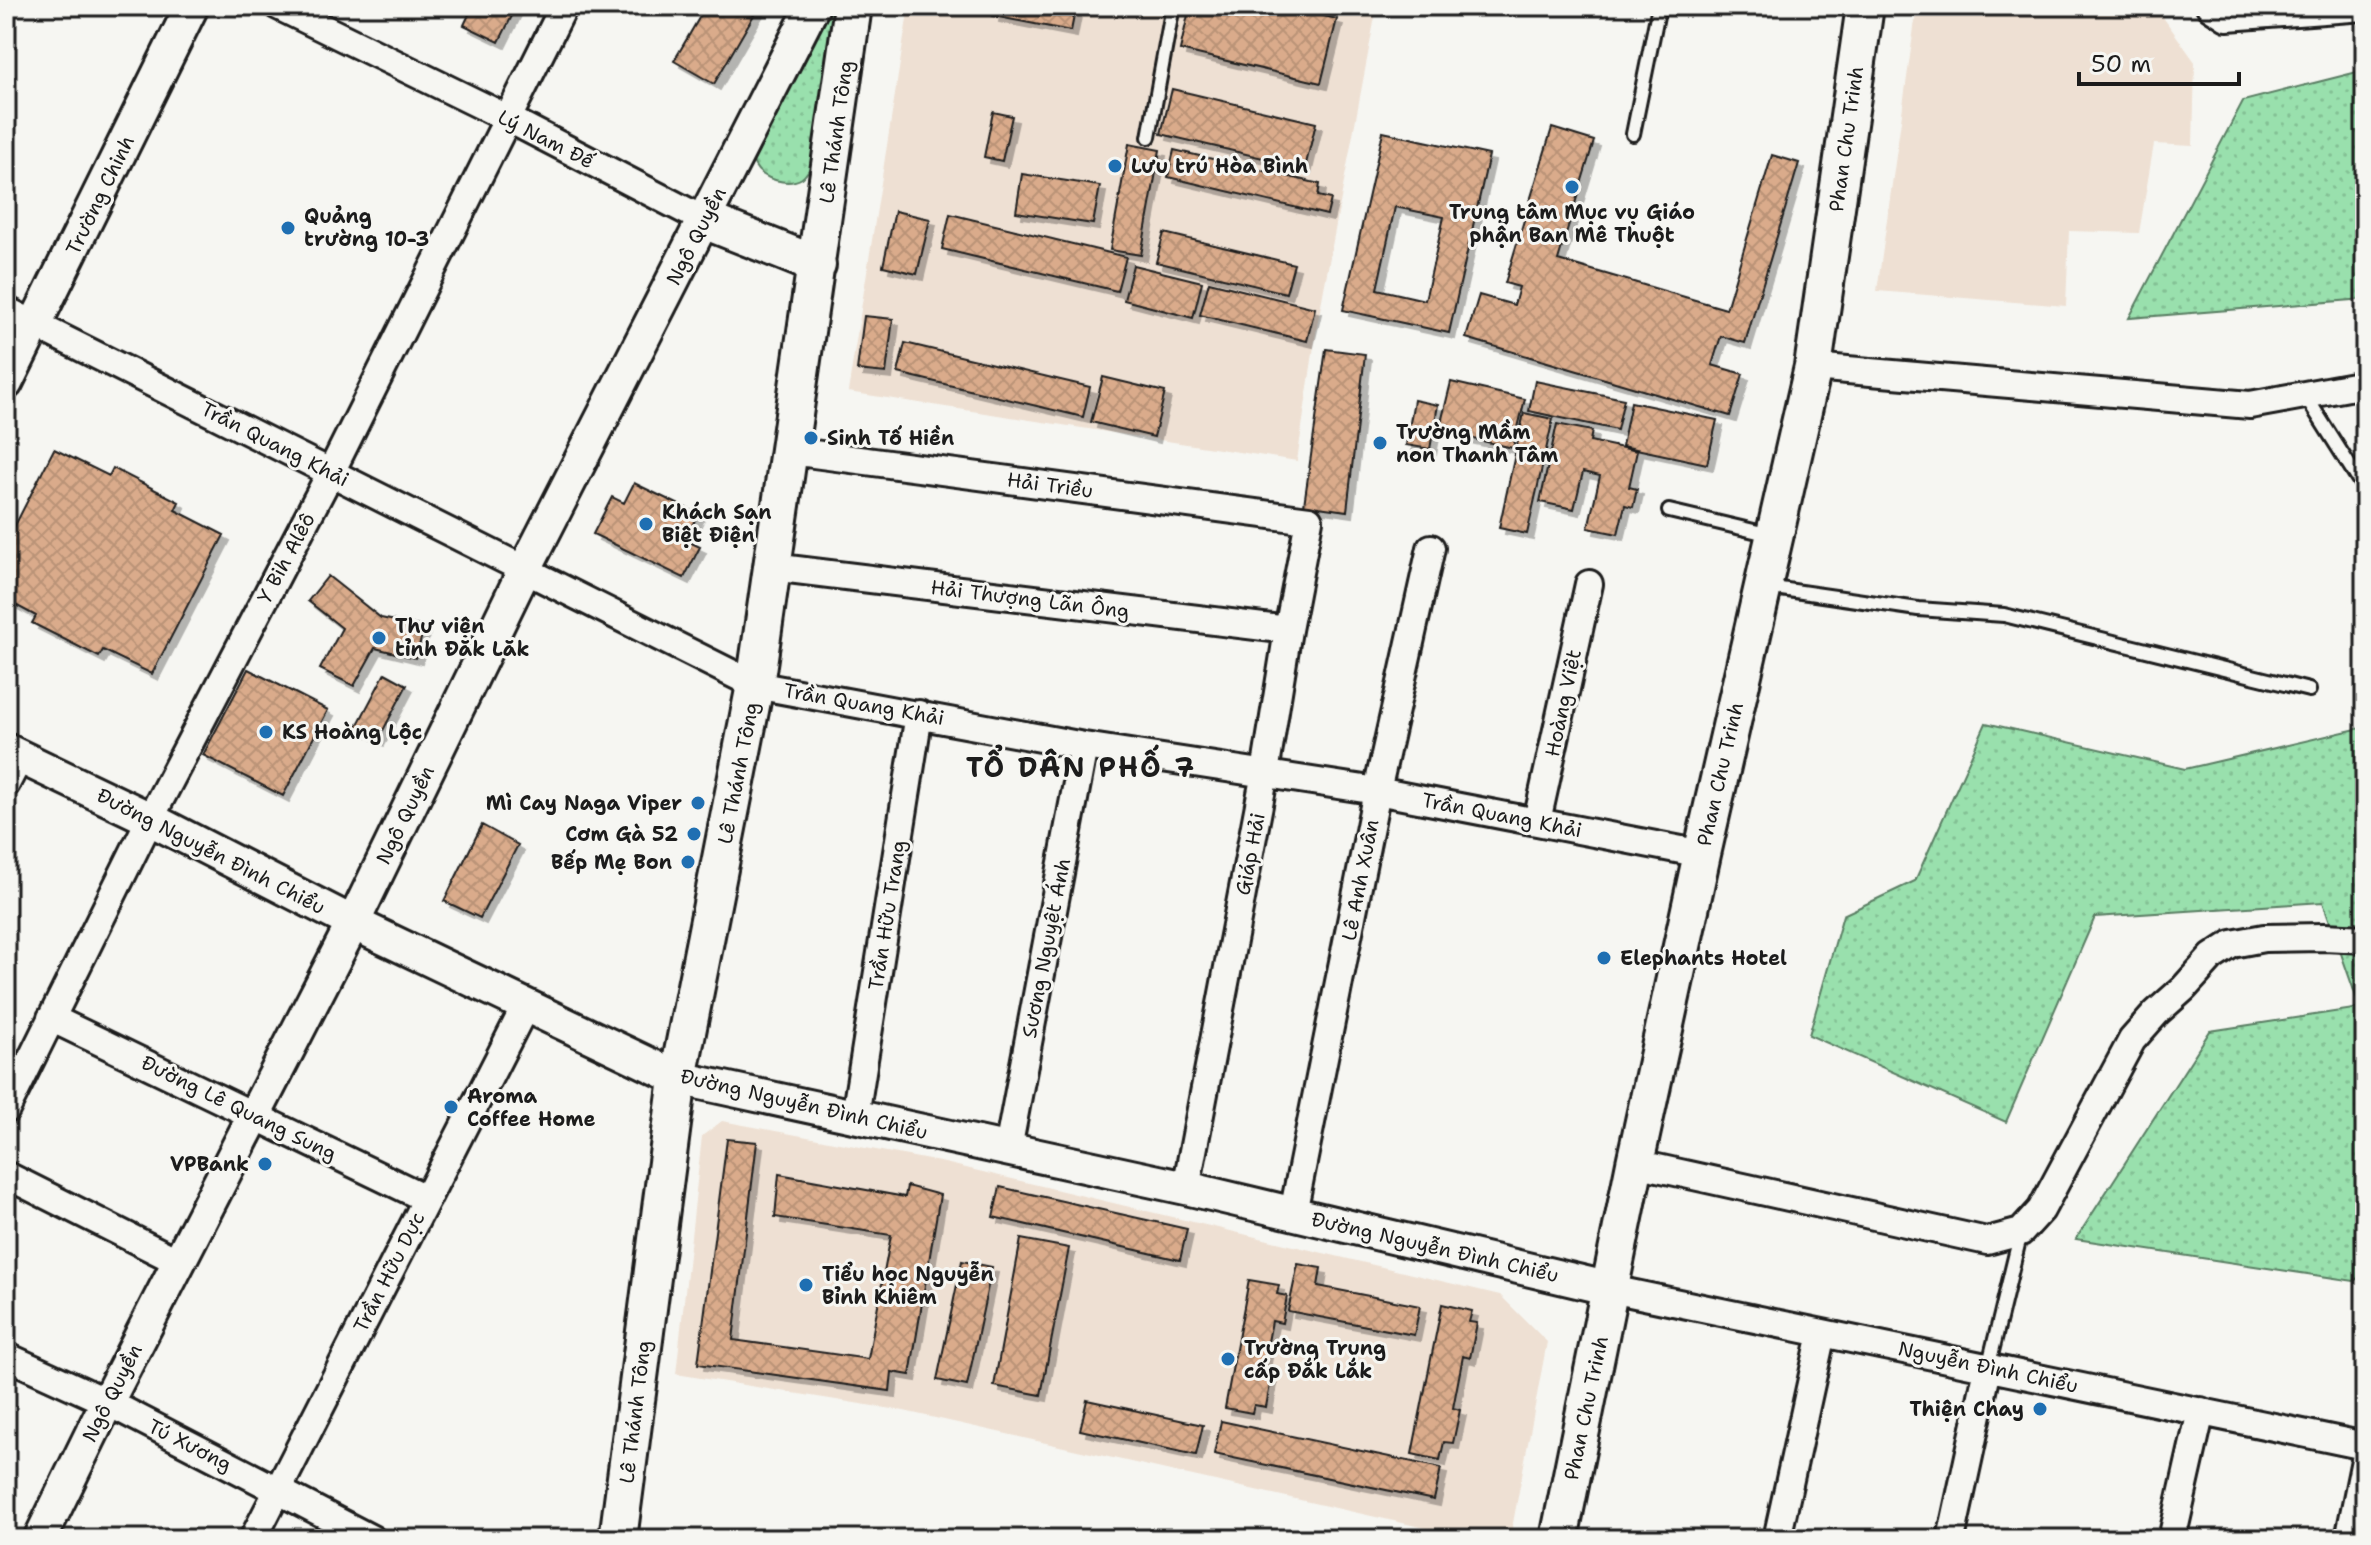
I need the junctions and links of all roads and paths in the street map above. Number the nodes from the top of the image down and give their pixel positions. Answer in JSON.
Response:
{"nodes":[{"id":1,"x":192,"y":6,"type":"edge"},
{"id":2,"x":278,"y":6,"type":"edge"},
{"id":3,"x":564,"y":6,"type":"edge"},
{"id":4,"x":813,"y":6,"type":"edge"},
{"id":5,"x":853,"y":6,"type":"edge"},
{"id":6,"x":1173,"y":6,"type":"edge"},
{"id":7,"x":1659,"y":6,"type":"edge"},
{"id":8,"x":1865,"y":6,"type":"edge"},
{"id":9,"x":2210,"y":6,"type":"edge"},
{"id":10,"x":2365,"y":7,"type":"edge"},
{"id":11,"x":507,"y":118,"type":"junction"},
{"id":12,"x":1633,"y":134,"type":"dead end"},
{"id":13,"x":1149,"y":137,"type":"dead end"},
{"id":14,"x":704,"y":220,"type":"junction"},
{"id":15,"x":817,"y":265,"type":"junction"},
{"id":16,"x":6,"y":310,"type":"edge"},
{"id":17,"x":37,"y":325,"type":"junction"},
{"id":18,"x":1813,"y":367,"type":"junction"},
{"id":19,"x":6,"y":383,"type":"edge"},
{"id":20,"x":2365,"y":384,"type":"edge"},
{"id":21,"x":2305,"y":395,"type":"junction"},
{"id":22,"x":791,"y":451,"type":"junction"},
{"id":23,"x":331,"y":472,"type":"junction"},
{"id":24,"x":2365,"y":490,"type":"edge"},
{"id":25,"x":1669,"y":511,"type":"dead end"},
{"id":26,"x":1309,"y":520,"type":"joint"},
{"id":27,"x":1774,"y":536,"type":"junction"},
{"id":28,"x":1431,"y":548,"type":"dead end"},
{"id":29,"x":772,"y":567,"type":"junction"},
{"id":30,"x":525,"y":569,"type":"junction"},
{"id":31,"x":1589,"y":584,"type":"dead end"},
{"id":32,"x":1762,"y":586,"type":"junction"},
{"id":33,"x":1288,"y":630,"type":"junction"},
{"id":34,"x":755,"y":685,"type":"junction"},
{"id":35,"x":2309,"y":690,"type":"dead end"},
{"id":36,"x":919,"y":714,"type":"junction"},
{"id":37,"x":1084,"y":746,"type":"junction"},
{"id":38,"x":11,"y":764,"type":"edge"},
{"id":39,"x":1265,"y":773,"type":"junction"},
{"id":40,"x":1377,"y":791,"type":"junction"},
{"id":41,"x":150,"y":819,"type":"junction"},
{"id":42,"x":1537,"y":821,"type":"junction"},
{"id":43,"x":1702,"y":854,"type":"junction"},
{"id":44,"x":353,"y":923,"type":"junction"},
{"id":45,"x":2365,"y":939,"type":"edge"},
{"id":46,"x":526,"y":1005,"type":"junction"},
{"id":47,"x":51,"y":1018,"type":"junction"},
{"id":48,"x":678,"y":1078,"type":"junction"},
{"id":49,"x":6,"y":1110,"type":"edge"},
{"id":50,"x":254,"y":1116,"type":"junction"},
{"id":51,"x":855,"y":1116,"type":"junction"},
{"id":52,"x":1008,"y":1149,"type":"junction"},
{"id":53,"x":1635,"y":1163,"type":"junction"},
{"id":54,"x":6,"y":1175,"type":"edge"},
{"id":55,"x":1186,"y":1188,"type":"junction"},
{"id":56,"x":427,"y":1199,"type":"junction"},
{"id":57,"x":1293,"y":1213,"type":"junction"},
{"id":58,"x":2021,"y":1232,"type":"junction"},
{"id":59,"x":179,"y":1262,"type":"junction"},
{"id":60,"x":1611,"y":1289,"type":"junction"},
{"id":61,"x":1822,"y":1333,"type":"junction"},
{"id":62,"x":6,"y":1356,"type":"edge"},
{"id":63,"x":1988,"y":1368,"type":"junction"},
{"id":64,"x":107,"y":1402,"type":"junction"},
{"id":65,"x":2201,"y":1411,"type":"junction"},
{"id":66,"x":2365,"y":1446,"type":"edge"},
{"id":67,"x":2365,"y":1460,"type":"edge"},
{"id":68,"x":278,"y":1490,"type":"junction"},
{"id":69,"x":40,"y":1539,"type":"edge"},
{"id":70,"x":253,"y":1539,"type":"edge"},
{"id":71,"x":372,"y":1539,"type":"edge"},
{"id":72,"x":618,"y":1539,"type":"edge"},
{"id":73,"x":1559,"y":1539,"type":"edge"},
{"id":74,"x":1777,"y":1539,"type":"edge"},
{"id":75,"x":1951,"y":1539,"type":"edge"},
{"id":76,"x":2172,"y":1539,"type":"edge"},
{"id":77,"x":2349,"y":1539,"type":"edge"}],
"edges":[{"from":1,"to":17,"type":"street","name":"Trường Chinh"},
{"from":2,"to":11,"type":"street","name":"Lý Nam Đế"},
{"from":3,"to":11,"type":"street","name":"Y Bih Alêô"},
{"from":4,"to":14,"type":"street","name":"Ngô Quyền"},
{"from":5,"to":15,"type":"main road","name":"Lê Thánh Tông"},
{"from":6,"to":13,"type":"lane"},
{"from":7,"to":12,"type":"lane"},
{"from":8,"to":18,"type":"main road","name":"Phan Chu Trinh"},
{"from":9,"to":10,"type":"street"},
{"from":11,"to":14,"type":"street","name":"Lý Nam Đế"},
{"from":11,"to":23,"type":"street","name":"Y Bih Alêô"},
{"from":14,"to":15,"type":"main road","name":"Lý Nam Đế"},
{"from":14,"to":30,"type":"street","name":"Ngô Quyền"},
{"from":15,"to":22,"type":"main road","name":"Lê Thánh Tông"},
{"from":16,"to":17,"type":"street","name":"Trần Quang Khải"},
{"from":17,"to":19,"type":"street","name":"Trường Chinh"},
{"from":17,"to":23,"type":"street","name":"Trần Quang Khải"},
{"from":18,"to":21,"type":"street"},
{"from":18,"to":27,"type":"main road","name":"Phan Chu Trinh"},
{"from":20,"to":21,"type":"street"},
{"from":21,"to":24,"type":"lane"},
{"from":22,"to":26,"type":"street","name":"Hải Triều"},
{"from":22,"to":29,"type":"main road","name":"Lê Thánh Tông"},
{"from":23,"to":30,"type":"street","name":"Trần Quang Khải"},
{"from":23,"to":41,"type":"street","name":"Y Bih Alêô"},
{"from":25,"to":27,"type":"lane"},
{"from":26,"to":33,"type":"street","name":"Giáp Hải"},
{"from":27,"to":32,"type":"main road","name":"Phan Chu Trinh"},
{"from":28,"to":40,"type":"street","name":"Lê Anh Xuân"},
{"from":29,"to":33,"type":"street","name":"Hải Thượng Lãn Ông"},
{"from":29,"to":34,"type":"main road","name":"Lê Thánh Tông"},
{"from":30,"to":34,"type":"street","name":"Trần Quang Khải"},
{"from":30,"to":44,"type":"street","name":"Ngô Quyền"},
{"from":31,"to":42,"type":"street","name":"Hoàng Việt"},
{"from":32,"to":35,"type":"lane"},
{"from":32,"to":43,"type":"main road","name":"Phan Chu Trinh"},
{"from":33,"to":39,"type":"street","name":"Giáp Hải"},
{"from":34,"to":36,"type":"street","name":"Trần Quang Khải"},
{"from":34,"to":48,"type":"main road","name":"Lê Thánh Tông"},
{"from":36,"to":37,"type":"street","name":"Trần Quang Khải"},
{"from":36,"to":51,"type":"street","name":"Trần Hữu Trang"},
{"from":37,"to":39,"type":"street","name":"Trần Quang Khải"},
{"from":37,"to":52,"type":"street","name":"Sương Nguyệt Ánh"},
{"from":38,"to":41,"type":"street","name":"Đường Nguyễn Đình Chiểu"},
{"from":39,"to":40,"type":"street","name":"Trần Quang Khải"},
{"from":39,"to":55,"type":"street","name":"Giáp Hải"},
{"from":40,"to":42,"type":"street","name":"Trần Quang Khải"},
{"from":40,"to":57,"type":"street","name":"Lê Anh Xuân"},
{"from":41,"to":44,"type":"street","name":"Đường Nguyễn Đình Chiểu"},
{"from":41,"to":47,"type":"street","name":"Y Bih Alêô"},
{"from":42,"to":43,"type":"street","name":"Trần Quang Khải"},
{"from":43,"to":53,"type":"main road","name":"Phan Chu Trinh"},
{"from":44,"to":46,"type":"street","name":"Đường Nguyễn Đình Chiểu"},
{"from":44,"to":50,"type":"street","name":"Ngô Quyền"},
{"from":45,"to":58,"type":"street"},
{"from":46,"to":48,"type":"street","name":"Đường Nguyễn Đình Chiểu"},
{"from":46,"to":56,"type":"street","name":"Trần Hữu Dực"},
{"from":47,"to":49,"type":"street","name":"Y Bih Alêô"},
{"from":47,"to":50,"type":"street","name":"Đường Lê Quang Sung"},
{"from":48,"to":51,"type":"street","name":"Đường Nguyễn Đình Chiểu"},
{"from":48,"to":72,"type":"main road","name":"Lê Thánh Tông"},
{"from":50,"to":56,"type":"street","name":"Đường Lê Quang Sung"},
{"from":50,"to":59,"type":"street","name":"Ngô Quyền"},
{"from":51,"to":52,"type":"street","name":"Đường Nguyễn Đình Chiểu"},
{"from":52,"to":55,"type":"street","name":"Đường Nguyễn Đình Chiểu"},
{"from":53,"to":58,"type":"street"},
{"from":53,"to":60,"type":"main road","name":"Phan Chu Trinh"},
{"from":54,"to":59,"type":"street"},
{"from":55,"to":57,"type":"street","name":"Đường Nguyễn Đình Chiểu"},
{"from":56,"to":68,"type":"street","name":"Trần Hữu Dực"},
{"from":57,"to":60,"type":"street","name":"Đường Nguyễn Đình Chiểu"},
{"from":58,"to":63,"type":"lane"},
{"from":59,"to":64,"type":"street","name":"Ngô Quyền"},
{"from":60,"to":61,"type":"street","name":"Nguyễn Đình Chiểu"},
{"from":60,"to":73,"type":"main road","name":"Phan Chu Trinh"},
{"from":61,"to":63,"type":"street","name":"Nguyễn Đình Chiểu"},
{"from":61,"to":74,"type":"street"},
{"from":62,"to":64,"type":"street","name":"Tú Xương"},
{"from":63,"to":65,"type":"street","name":"Nguyễn Đình Chiểu"},
{"from":63,"to":75,"type":"street"},
{"from":64,"to":68,"type":"street","name":"Tú Xương"},
{"from":64,"to":69,"type":"street","name":"Ngô Quyền"},
{"from":65,"to":66,"type":"street","name":"Nguyễn Đình Chiểu"},
{"from":65,"to":76,"type":"street"},
{"from":67,"to":77,"type":"street"},
{"from":68,"to":70,"type":"street","name":"Trần Hữu Dực"},
{"from":68,"to":71,"type":"street","name":"Tú Xương"}]}
